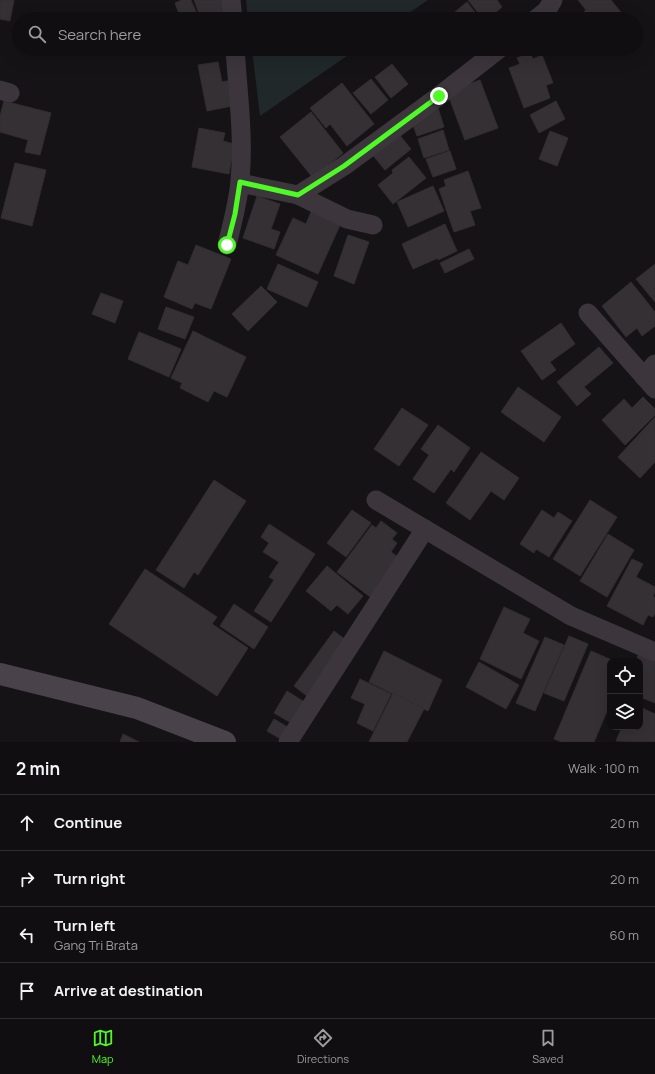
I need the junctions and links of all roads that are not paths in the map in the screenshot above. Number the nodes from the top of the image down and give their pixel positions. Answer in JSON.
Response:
{"nodes":[{"id":1,"x":231,"y":0,"type":"edge"},
{"id":2,"x":553,"y":0,"type":"edge"},
{"id":3,"x":232,"y":12,"type":"edge"},
{"id":4,"x":545,"y":12,"type":"edge"},
{"id":5,"x":236,"y":56,"type":"edge"},
{"id":6,"x":490,"y":56,"type":"edge"},
{"id":7,"x":240,"y":182,"type":"junction"},
{"id":8,"x":298,"y":195,"type":"junction"},
{"id":9,"x":372,"y":225,"type":"dead end"},
{"id":10,"x":227,"y":245,"type":"dead end"},
{"id":11,"x":588,"y":313,"type":"dead end"},
{"id":12,"x":651,"y":377,"type":"edge"},
{"id":13,"x":376,"y":500,"type":"dead end"},
{"id":14,"x":425,"y":529,"type":"junction"},
{"id":15,"x":655,"y":652,"type":"edge"},
{"id":16,"x":0,"y":674,"type":"edge"},
{"id":17,"x":224,"y":742,"type":"edge"},
{"id":18,"x":288,"y":742,"type":"edge"}],
"edges":[{"from":1,"to":3,"type":"street"},
{"from":2,"to":4,"type":"street"},
{"from":5,"to":7,"type":"street"},
{"from":6,"to":8,"type":"street"},
{"from":7,"to":8,"type":"street"},
{"from":7,"to":10,"type":"street"},
{"from":8,"to":9,"type":"street"},
{"from":11,"to":12,"type":"street"},
{"from":13,"to":14,"type":"street"},
{"from":14,"to":15,"type":"street"},
{"from":14,"to":18,"type":"street"},
{"from":16,"to":17,"type":"street"}]}
